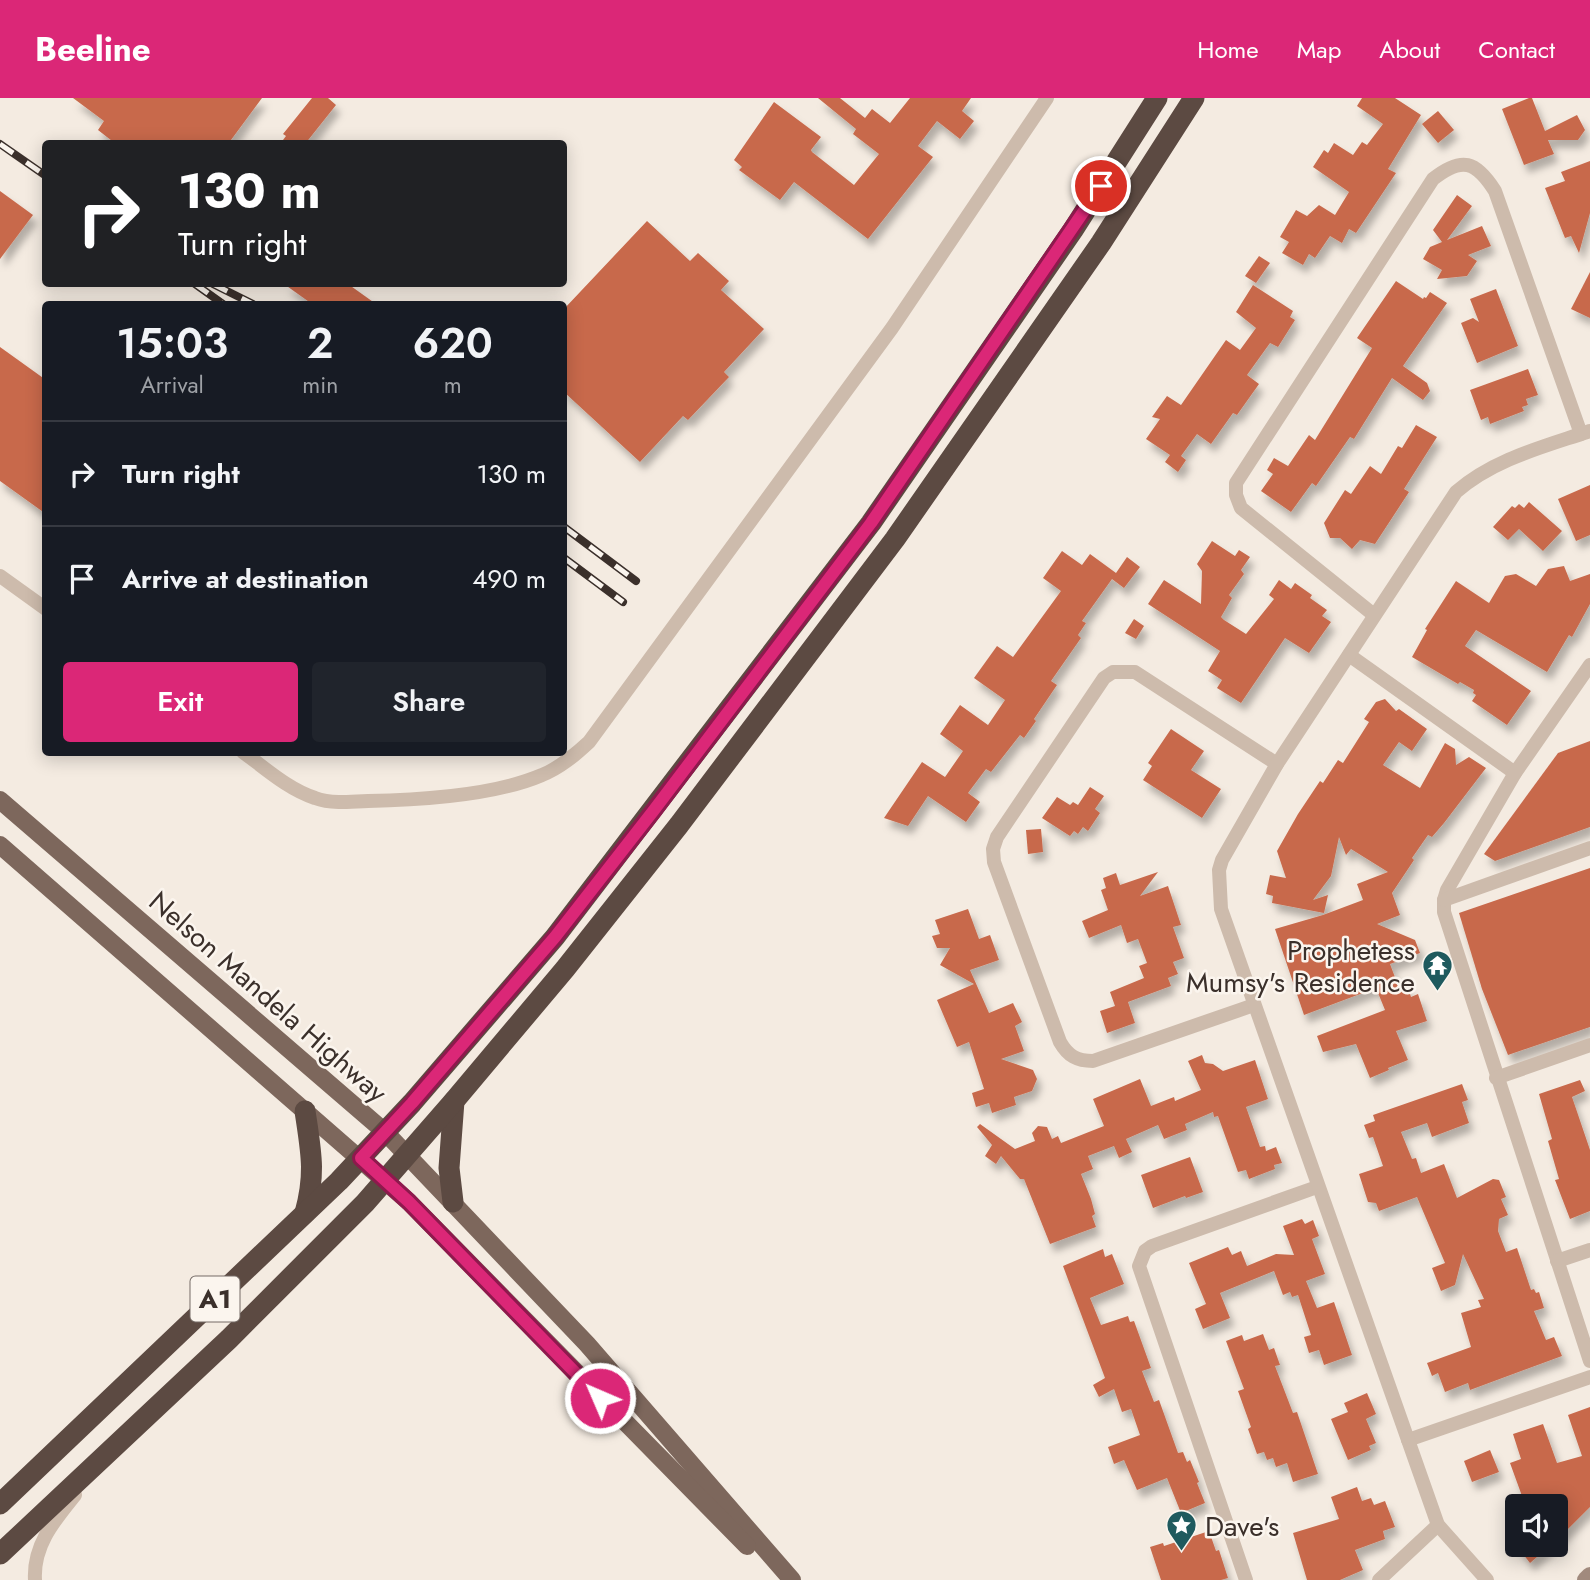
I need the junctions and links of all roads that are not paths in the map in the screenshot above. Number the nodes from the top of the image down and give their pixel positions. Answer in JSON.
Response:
{"nodes":[{"id":1,"x":1047,"y":98,"type":"edge"},
{"id":2,"x":1157,"y":98,"type":"edge"},
{"id":3,"x":1194,"y":98,"type":"edge"},
{"id":4,"x":1585,"y":433,"type":"edge"},
{"id":5,"x":0,"y":576,"type":"edge"},
{"id":6,"x":42,"y":606,"type":"edge"},
{"id":7,"x":1374,"y":615,"type":"junction"},
{"id":8,"x":1349,"y":655,"type":"junction"},
{"id":9,"x":1590,"y":665,"type":"edge"},
{"id":10,"x":248,"y":756,"type":"edge"},
{"id":11,"x":1277,"y":764,"type":"junction"},
{"id":12,"x":1515,"y":774,"type":"junction"},
{"id":13,"x":0,"y":800,"type":"edge"},
{"id":14,"x":0,"y":845,"type":"edge"},
{"id":15,"x":1590,"y":848,"type":"edge"},
{"id":16,"x":1444,"y":901,"type":"junction"},
{"id":17,"x":1254,"y":1004,"type":"junction"},
{"id":18,"x":1590,"y":1045,"type":"edge"},
{"id":19,"x":1496,"y":1078,"type":"junction"},
{"id":20,"x":454,"y":1101,"type":"junction"},
{"id":21,"x":305,"y":1111,"type":"junction"},
{"id":22,"x":385,"y":1132,"type":"junction"},
{"id":23,"x":407,"y":1155,"type":"junction"},
{"id":24,"x":361,"y":1158,"type":"junction"},
{"id":25,"x":385,"y":1180,"type":"junction"},
{"id":26,"x":1317,"y":1187,"type":"junction"},
{"id":27,"x":453,"y":1202,"type":"junction"},
{"id":28,"x":305,"y":1213,"type":"junction"},
{"id":29,"x":1590,"y":1250,"type":"edge"},
{"id":30,"x":1557,"y":1261,"type":"junction"},
{"id":31,"x":1590,"y":1361,"type":"edge"},
{"id":32,"x":1590,"y":1377,"type":"edge"},
{"id":33,"x":1408,"y":1440,"type":"junction"},
{"id":34,"x":104,"y":1458,"type":"junction"},
{"id":35,"x":0,"y":1504,"type":"edge"},
{"id":36,"x":1438,"y":1525,"type":"junction"},
{"id":37,"x":0,"y":1554,"type":"edge"},
{"id":38,"x":768,"y":1561,"type":"junction"},
{"id":39,"x":1590,"y":1576,"type":"edge"},
{"id":40,"x":35,"y":1580,"type":"edge"},
{"id":41,"x":780,"y":1580,"type":"edge"},
{"id":42,"x":792,"y":1580,"type":"edge"},
{"id":43,"x":1246,"y":1580,"type":"edge"},
{"id":44,"x":1379,"y":1580,"type":"edge"},
{"id":45,"x":1487,"y":1580,"type":"edge"},
{"id":46,"x":1586,"y":1580,"type":"edge"}],
"edges":[{"from":1,"to":10,"type":"street"},
{"from":2,"to":22,"type":"highway","number":"A1"},
{"from":3,"to":20,"type":"highway","number":"A1"},
{"from":4,"to":7,"type":"street"},
{"from":4,"to":7,"type":"street"},
{"from":5,"to":6,"type":"street"},
{"from":7,"to":8,"type":"street"},
{"from":8,"to":11,"type":"street"},
{"from":8,"to":12,"type":"street"},
{"from":9,"to":12,"type":"street"},
{"from":11,"to":17,"type":"street"},
{"from":11,"to":17,"type":"street"},
{"from":12,"to":16,"type":"street"},
{"from":13,"to":22,"type":"main road","name":"Nelson Mandela Highway"},
{"from":14,"to":21,"type":"main road"},
{"from":15,"to":16,"type":"street"},
{"from":16,"to":19,"type":"street"},
{"from":17,"to":26,"type":"street"},
{"from":18,"to":19,"type":"street"},
{"from":19,"to":30,"type":"street"},
{"from":20,"to":23,"type":"highway","number":"A1"},
{"from":20,"to":27,"type":"highway"},
{"from":21,"to":24,"type":"main road"},
{"from":21,"to":28,"type":"highway"},
{"from":22,"to":23,"type":"main road","name":"Nelson Mandela Highway"},
{"from":22,"to":24,"type":"highway","number":"A1"},
{"from":23,"to":25,"type":"highway","number":"A1"},
{"from":23,"to":27,"type":"main road","name":"Nelson Mandela Highway"},
{"from":24,"to":25,"type":"main road"},
{"from":24,"to":28,"type":"highway","number":"A1"},
{"from":25,"to":34,"type":"highway","number":"A1"},
{"from":25,"to":38,"type":"main road"},
{"from":26,"to":33,"type":"street"},
{"from":26,"to":43,"type":"street"},
{"from":27,"to":38,"type":"main road","name":"Nelson Mandela Highway"},
{"from":28,"to":35,"type":"highway","number":"A1"},
{"from":29,"to":30,"type":"street"},
{"from":30,"to":31,"type":"street"},
{"from":32,"to":33,"type":"street"},
{"from":33,"to":36,"type":"street"},
{"from":34,"to":37,"type":"highway","number":"A1"},
{"from":34,"to":40,"type":"street"},
{"from":36,"to":44,"type":"street"},
{"from":36,"to":45,"type":"street"},
{"from":38,"to":41,"type":"main road"},
{"from":38,"to":42,"type":"main road"},
{"from":39,"to":46,"type":"street"}]}
